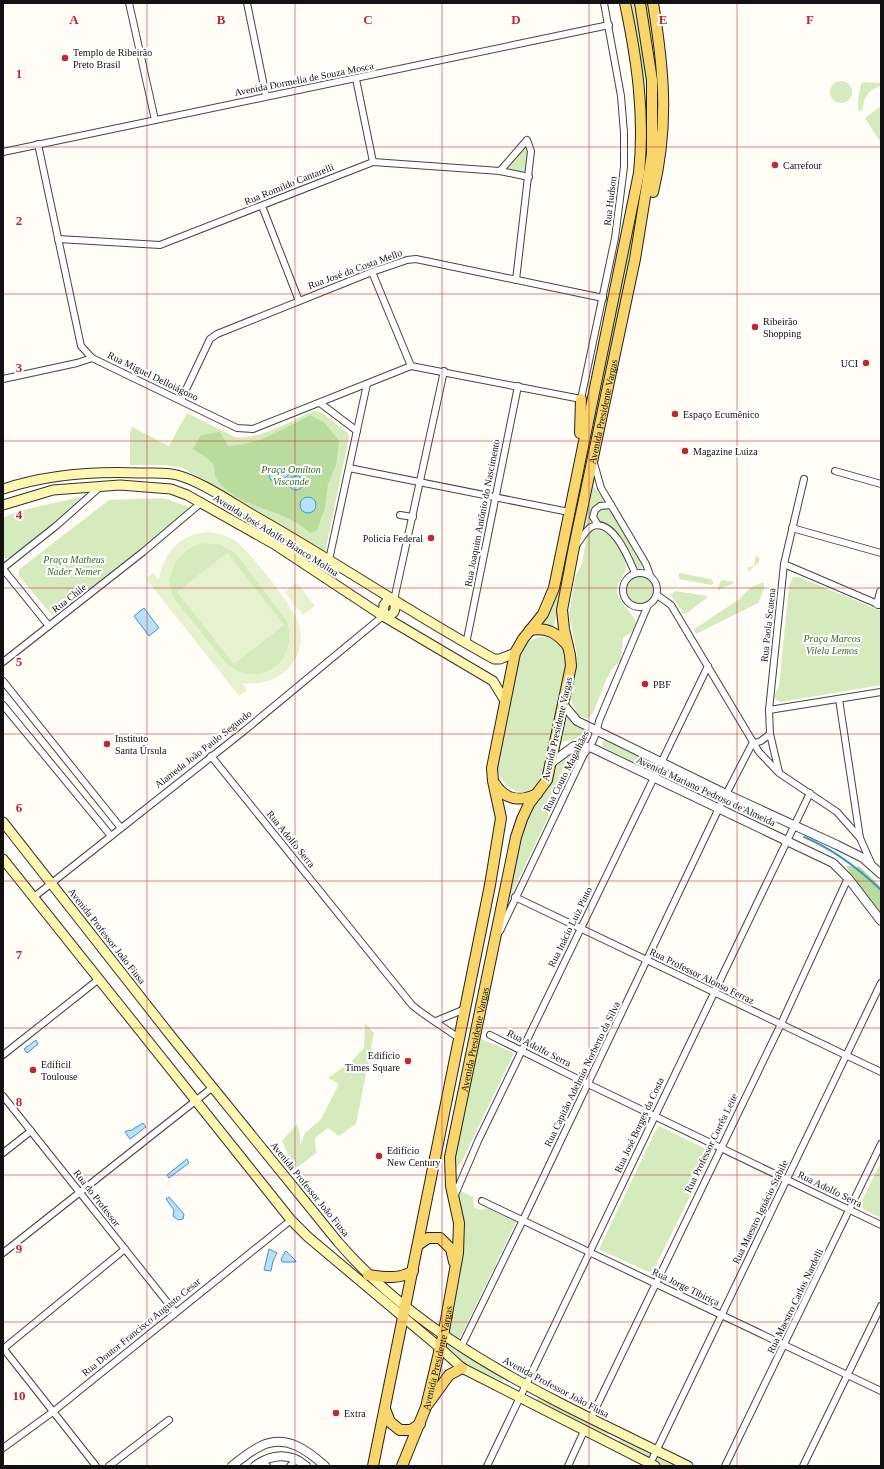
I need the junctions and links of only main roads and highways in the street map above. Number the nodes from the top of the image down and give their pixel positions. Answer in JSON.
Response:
{"nodes":[{"id":1,"x":625,"y":3,"type":"edge"},
{"id":2,"x":640,"y":3,"type":"edge"},
{"id":3,"x":654,"y":3,"type":"edge"},
{"id":4,"x":639,"y":230,"type":"junction"},
{"id":5,"x":581,"y":399,"type":"road end"},
{"id":6,"x":580,"y":460,"type":"junction"},
{"id":7,"x":49,"y":477,"type":"junction"},
{"id":8,"x":3,"y":489,"type":"edge"},
{"id":9,"x":53,"y":490,"type":"junction"},
{"id":10,"x":3,"y":505,"type":"edge"},
{"id":11,"x":281,"y":531,"type":"junction"},
{"id":12,"x":274,"y":544,"type":"junction"},
{"id":13,"x":394,"y":600,"type":"junction"},
{"id":14,"x":383,"y":616,"type":"junction"},
{"id":15,"x":530,"y":630,"type":"junction"},
{"id":16,"x":568,"y":647,"type":"junction"},
{"id":17,"x":515,"y":653,"type":"junction"},
{"id":18,"x":505,"y":701,"type":"junction"},
{"id":19,"x":493,"y":781,"type":"junction"},
{"id":20,"x":537,"y":794,"type":"junction"},
{"id":21,"x":3,"y":822,"type":"edge"},
{"id":22,"x":3,"y":859,"type":"edge"},
{"id":23,"x":418,"y":1245,"type":"junction"},
{"id":24,"x":455,"y":1268,"type":"junction"},
{"id":25,"x":413,"y":1271,"type":"junction"},
{"id":26,"x":368,"y":1275,"type":"junction"},
{"id":27,"x":406,"y":1306,"type":"junction"},
{"id":28,"x":404,"y":1317,"type":"junction"},
{"id":29,"x":442,"y":1336,"type":"junction"},
{"id":30,"x":440,"y":1347,"type":"junction"},
{"id":31,"x":462,"y":1368,"type":"junction"},
{"id":32,"x":538,"y":1391,"type":"junction"},
{"id":33,"x":532,"y":1403,"type":"junction"},
{"id":34,"x":426,"y":1407,"type":"junction"},
{"id":35,"x":385,"y":1409,"type":"junction"},
{"id":36,"x":420,"y":1424,"type":"junction"},
{"id":37,"x":620,"y":1433,"type":"junction"},
{"id":38,"x":614,"y":1446,"type":"junction"},
{"id":39,"x":651,"y":1465,"type":"edge"},
{"id":40,"x":373,"y":1466,"type":"edge"},
{"id":41,"x":402,"y":1466,"type":"edge"},
{"id":42,"x":688,"y":1466,"type":"edge"}],
"edges":[{"from":1,"to":6,"type":"main road","name":"Avenida Presidente Vargas"},
{"from":2,"to":4,"type":"main road","name":"Avenida Presidente Vargas"},
{"from":3,"to":4,"type":"main road"},
{"from":4,"to":16,"type":"main road","name":"Avenida Presidente Vargas"},
{"from":5,"to":6,"type":"main road"},
{"from":6,"to":15,"type":"main road","name":"Avenida Presidente Vargas"},
{"from":7,"to":8,"type":"main road","name":"Avenida José Adolfo Bianco Molina"},
{"from":7,"to":9,"type":"main road"},
{"from":7,"to":11,"type":"main road","name":"Avenida José Adolfo Bianco Molina"},
{"from":9,"to":10,"type":"main road","name":"Avenida José Adolfo Bianco Molina"},
{"from":9,"to":12,"type":"main road","name":"Avenida José Adolfo Bianco Molina"},
{"from":11,"to":12,"type":"main road"},
{"from":11,"to":13,"type":"main road","name":"Avenida José Adolfo Bianco Molina"},
{"from":12,"to":14,"type":"main road","name":"Avenida José Adolfo Bianco Molina"},
{"from":13,"to":14,"type":"main road"},
{"from":13,"to":17,"type":"main road","name":"Avenida José Adolfo Bianco Molina"},
{"from":14,"to":18,"type":"main road","name":"Avenida José Adolfo Bianco Molina"},
{"from":15,"to":16,"type":"main road"},
{"from":15,"to":17,"type":"main road","name":"Avenida Presidente Vargas"},
{"from":16,"to":20,"type":"main road","name":"Avenida Presidente Vargas"},
{"from":17,"to":18,"type":"main road","name":"Avenida Presidente Vargas"},
{"from":18,"to":19,"type":"main road","name":"Avenida Presidente Vargas"},
{"from":19,"to":20,"type":"main road"},
{"from":19,"to":23,"type":"main road","name":"Avenida Presidente Vargas"},
{"from":20,"to":24,"type":"main road","name":"Avenida Presidente Vargas"},
{"from":21,"to":26,"type":"main road","name":"Avenida Professor João Fiusa"},
{"from":22,"to":28,"type":"main road"},
{"from":23,"to":24,"type":"main road"},
{"from":23,"to":25,"type":"main road","name":"Avenida Presidente Vargas"},
{"from":24,"to":29,"type":"main road","name":"Avenida Presidente Vargas"},
{"from":25,"to":26,"type":"main road"},
{"from":25,"to":27,"type":"main road","name":"Avenida Presidente Vargas"},
{"from":26,"to":27,"type":"main road","name":"Avenida Professor João Fiusa"},
{"from":27,"to":28,"type":"main road","name":"Avenida Presidente Vargas"},
{"from":27,"to":29,"type":"main road","name":"Avenida Professor João Fiusa"},
{"from":28,"to":30,"type":"main road"},
{"from":28,"to":35,"type":"main road","name":"Avenida Presidente Vargas"},
{"from":29,"to":30,"type":"main road","name":"Avenida Presidente Vargas"},
{"from":29,"to":32,"type":"main road","name":"Avenida Professor João Fiusa"},
{"from":30,"to":31,"type":"main road"},
{"from":30,"to":34,"type":"main road","name":"Avenida Presidente Vargas"},
{"from":31,"to":33,"type":"main road"},
{"from":31,"to":34,"type":"main road"},
{"from":32,"to":33,"type":"main road"},
{"from":32,"to":37,"type":"main road","name":"Avenida Professor João Fiusa"},
{"from":33,"to":38,"type":"main road"},
{"from":34,"to":36,"type":"main road","name":"Avenida Presidente Vargas"},
{"from":35,"to":36,"type":"main road"},
{"from":35,"to":40,"type":"main road","name":"Avenida Presidente Vargas"},
{"from":36,"to":41,"type":"main road","name":"Avenida Presidente Vargas"},
{"from":37,"to":38,"type":"main road"},
{"from":37,"to":42,"type":"main road","name":"Avenida Professor João Fiusa"},
{"from":38,"to":39,"type":"main road"}]}
